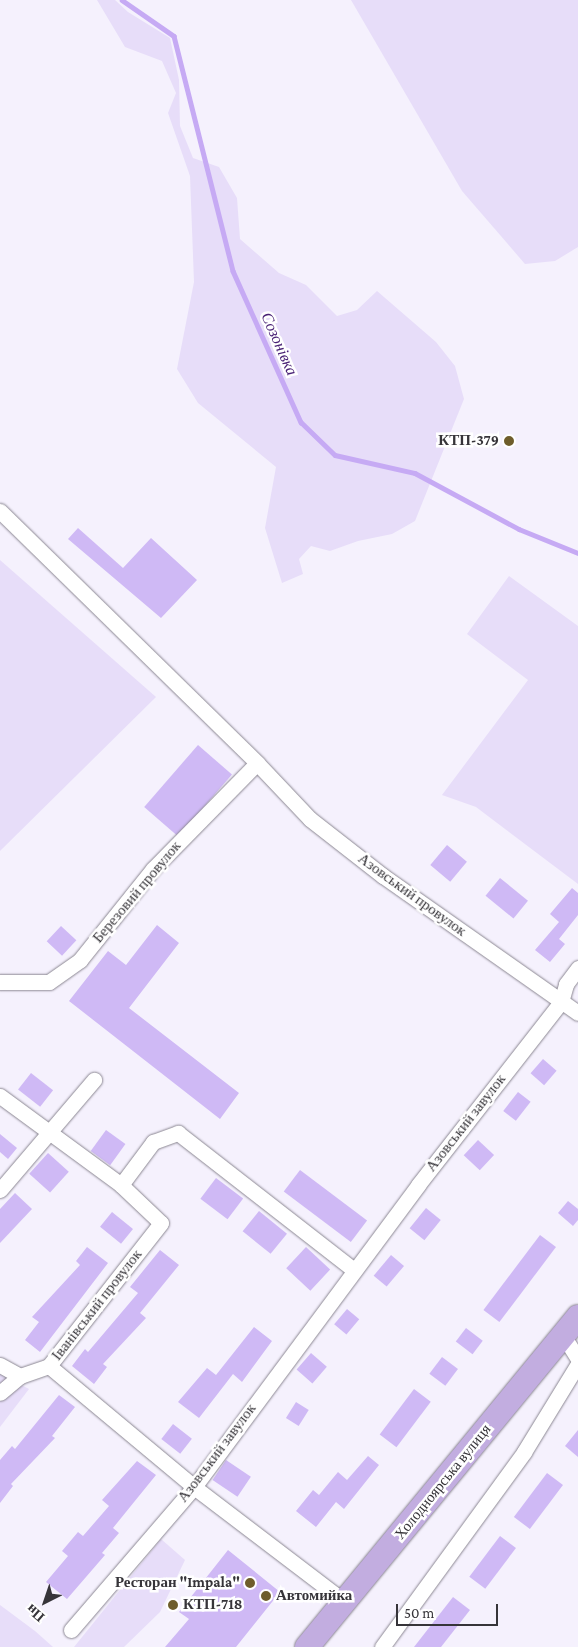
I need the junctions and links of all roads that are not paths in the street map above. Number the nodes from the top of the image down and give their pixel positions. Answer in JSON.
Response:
{"nodes":[{"id":1,"x":0,"y":511,"type":"edge"},
{"id":2,"x":257,"y":762,"type":"junction"},
{"id":3,"x":578,"y":968,"type":"edge"},
{"id":4,"x":0,"y":982,"type":"edge"},
{"id":5,"x":561,"y":1002,"type":"junction"},
{"id":6,"x":578,"y":1014,"type":"edge"},
{"id":7,"x":94,"y":1080,"type":"dead end"},
{"id":8,"x":0,"y":1096,"type":"edge"},
{"id":9,"x":48,"y":1133,"type":"junction"},
{"id":10,"x":122,"y":1185,"type":"junction"},
{"id":11,"x":0,"y":1190,"type":"edge"},
{"id":12,"x":354,"y":1270,"type":"junction"},
{"id":13,"x":571,"y":1326,"type":"edge"},
{"id":14,"x":578,"y":1360,"type":"edge"},
{"id":15,"x":578,"y":1364,"type":"edge"},
{"id":16,"x":0,"y":1365,"type":"edge"},
{"id":17,"x":49,"y":1366,"type":"junction"},
{"id":18,"x":20,"y":1376,"type":"junction"},
{"id":19,"x":0,"y":1393,"type":"edge"},
{"id":20,"x":194,"y":1487,"type":"junction"},
{"id":21,"x":344,"y":1602,"type":"junction"},
{"id":22,"x":72,"y":1630,"type":"dead end"},
{"id":23,"x":307,"y":1647,"type":"edge"},
{"id":24,"x":382,"y":1647,"type":"edge"}],
"edges":[{"from":1,"to":2,"type":"street","name":"Азовський провулок"},
{"from":2,"to":4,"type":"street","name":"Березовий провулок"},
{"from":2,"to":5,"type":"street","name":"Азовський провулок"},
{"from":3,"to":5,"type":"street","name":"Азовський завулок"},
{"from":5,"to":6,"type":"street","name":"Азовський провулок"},
{"from":5,"to":12,"type":"street","name":"Азовський завулок"},
{"from":7,"to":9,"type":"street"},
{"from":8,"to":9,"type":"street"},
{"from":9,"to":10,"type":"street"},
{"from":9,"to":11,"type":"street"},
{"from":10,"to":12,"type":"street"},
{"from":10,"to":17,"type":"street","name":"Іванівський провулок"},
{"from":12,"to":20,"type":"street","name":"Азовський завулок"},
{"from":13,"to":14,"type":"street"},
{"from":13,"to":21,"type":"main road","name":"Холодноярська вулиця"},
{"from":15,"to":24,"type":"street"},
{"from":16,"to":18,"type":"street"},
{"from":17,"to":18,"type":"street","name":"Іванівський провулок"},
{"from":17,"to":20,"type":"street"},
{"from":18,"to":19,"type":"street","name":"Іванівський провулок"},
{"from":20,"to":21,"type":"street"},
{"from":20,"to":22,"type":"street","name":"Азовський завулок"},
{"from":21,"to":23,"type":"main road","name":"Холодноярська вулиця"}]}
